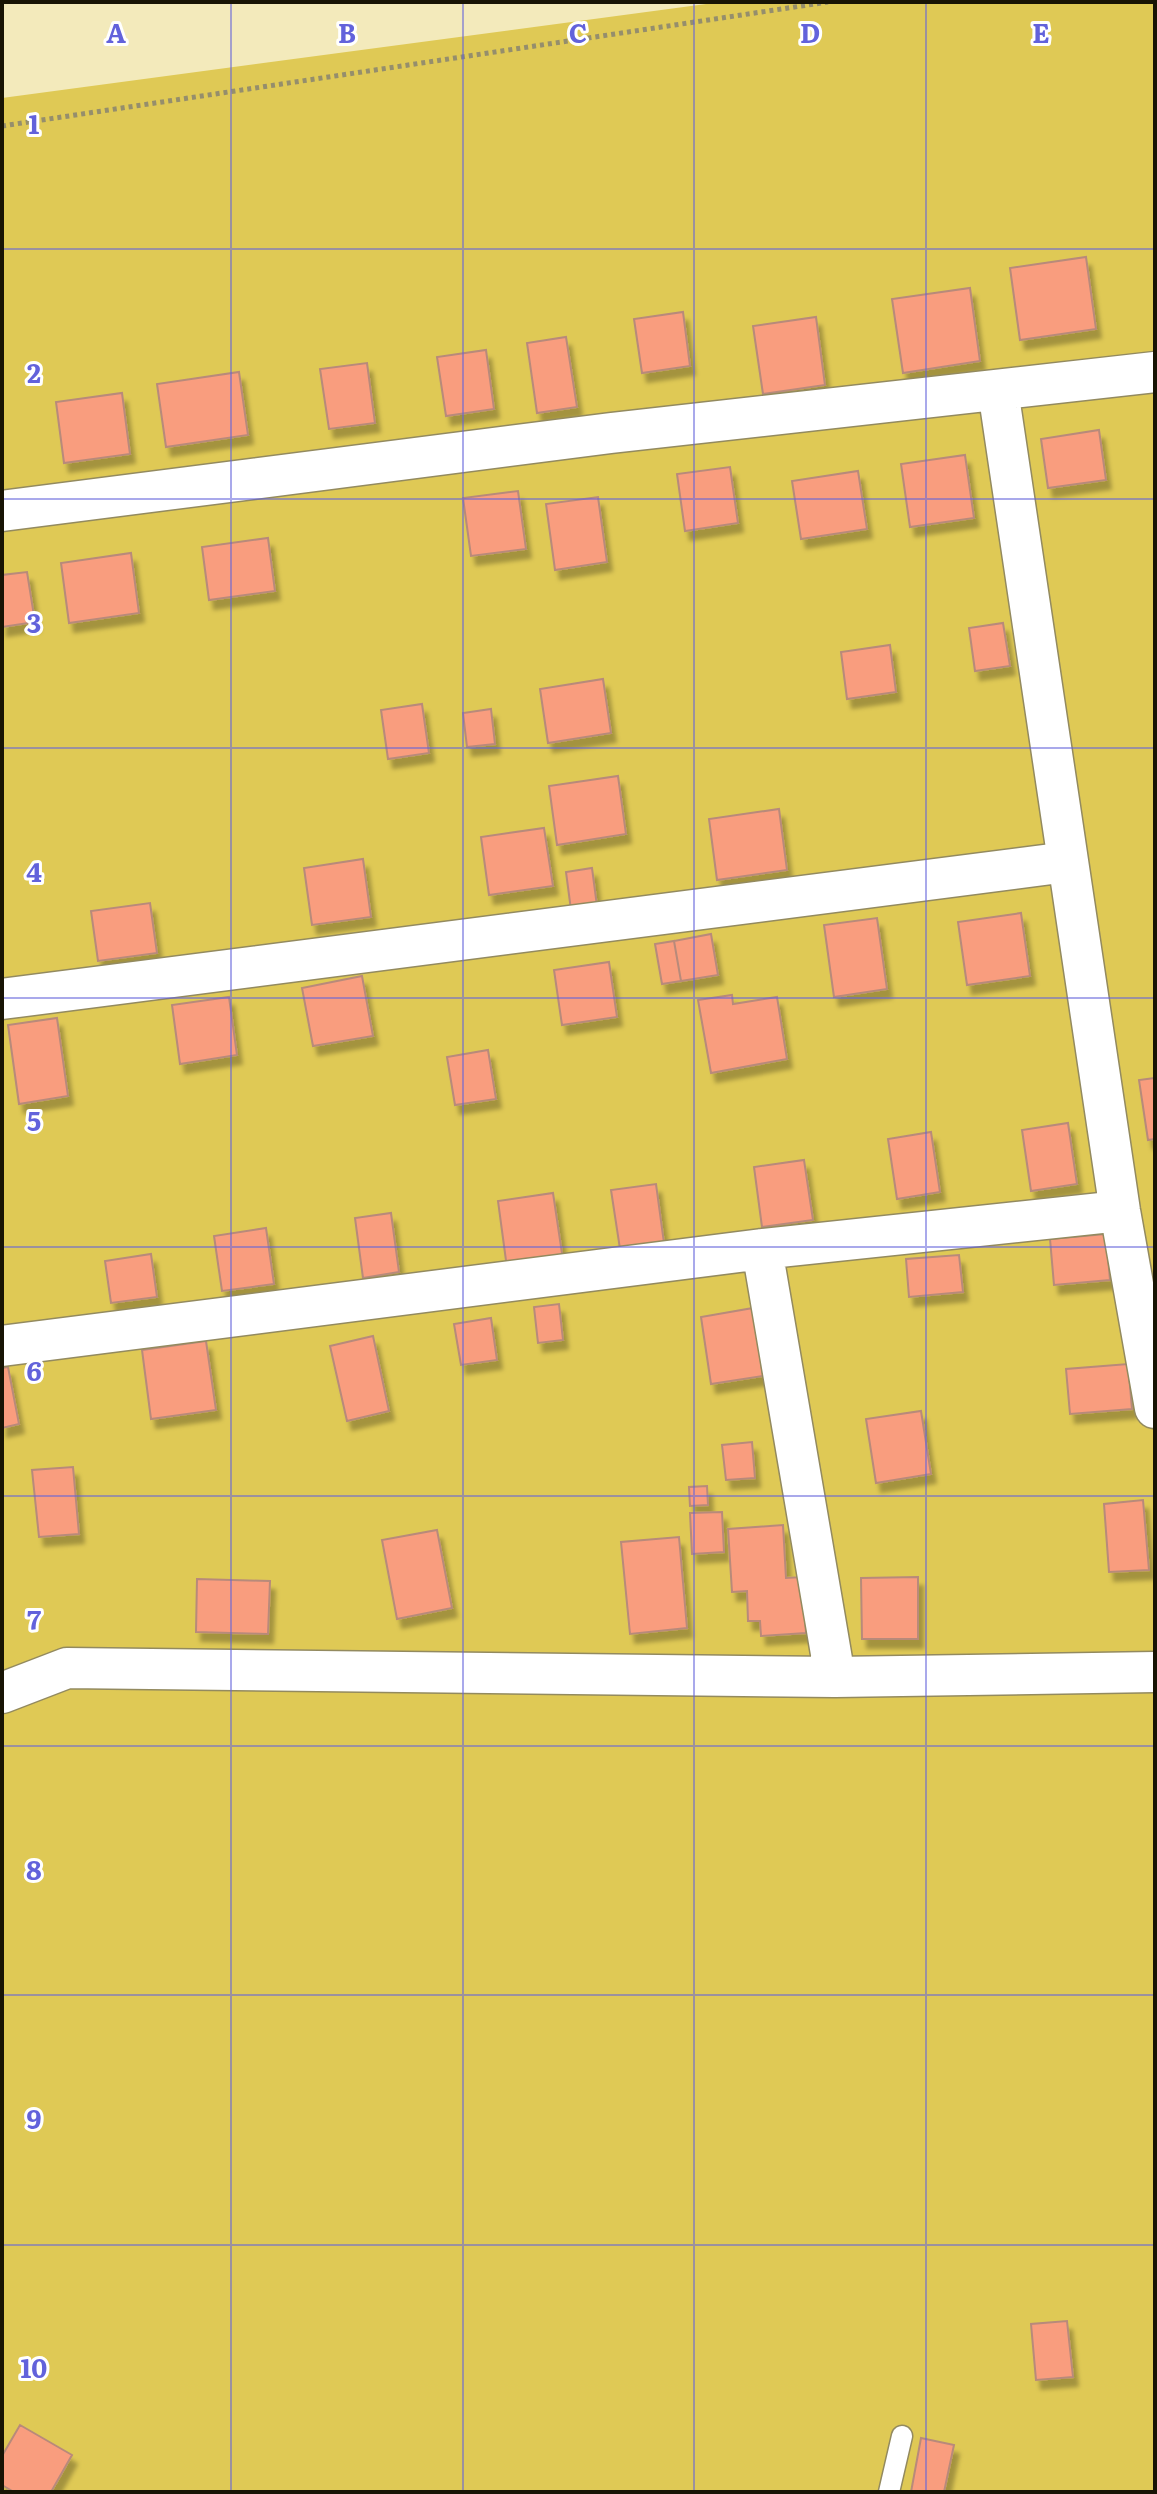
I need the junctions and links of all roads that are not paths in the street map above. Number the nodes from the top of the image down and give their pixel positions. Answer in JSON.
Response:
{"nodes":[{"id":1,"x":1155,"y":372,"type":"edge"},
{"id":2,"x":998,"y":390,"type":"junction"},
{"id":3,"x":2,"y":511,"type":"edge"},
{"id":4,"x":1067,"y":862,"type":"junction"},
{"id":5,"x":2,"y":999,"type":"edge"},
{"id":6,"x":1120,"y":1211,"type":"junction"},
{"id":7,"x":762,"y":1249,"type":"junction"},
{"id":8,"x":2,"y":1346,"type":"edge"},
{"id":9,"x":1155,"y":1408,"type":"edge"},
{"id":10,"x":1155,"y":1672,"type":"edge"},
{"id":11,"x":835,"y":1677,"type":"junction"},
{"id":12,"x":2,"y":1693,"type":"edge"},
{"id":13,"x":902,"y":2436,"type":"dead end"},
{"id":14,"x":889,"y":2492,"type":"edge"}],
"edges":[{"from":1,"to":2,"type":"street"},
{"from":2,"to":3,"type":"street"},
{"from":2,"to":4,"type":"street"},
{"from":4,"to":5,"type":"street"},
{"from":4,"to":6,"type":"street"},
{"from":6,"to":7,"type":"street"},
{"from":6,"to":9,"type":"street"},
{"from":7,"to":8,"type":"street"},
{"from":7,"to":11,"type":"street"},
{"from":10,"to":11,"type":"street"},
{"from":11,"to":12,"type":"street"},
{"from":13,"to":14,"type":"lane"}]}
